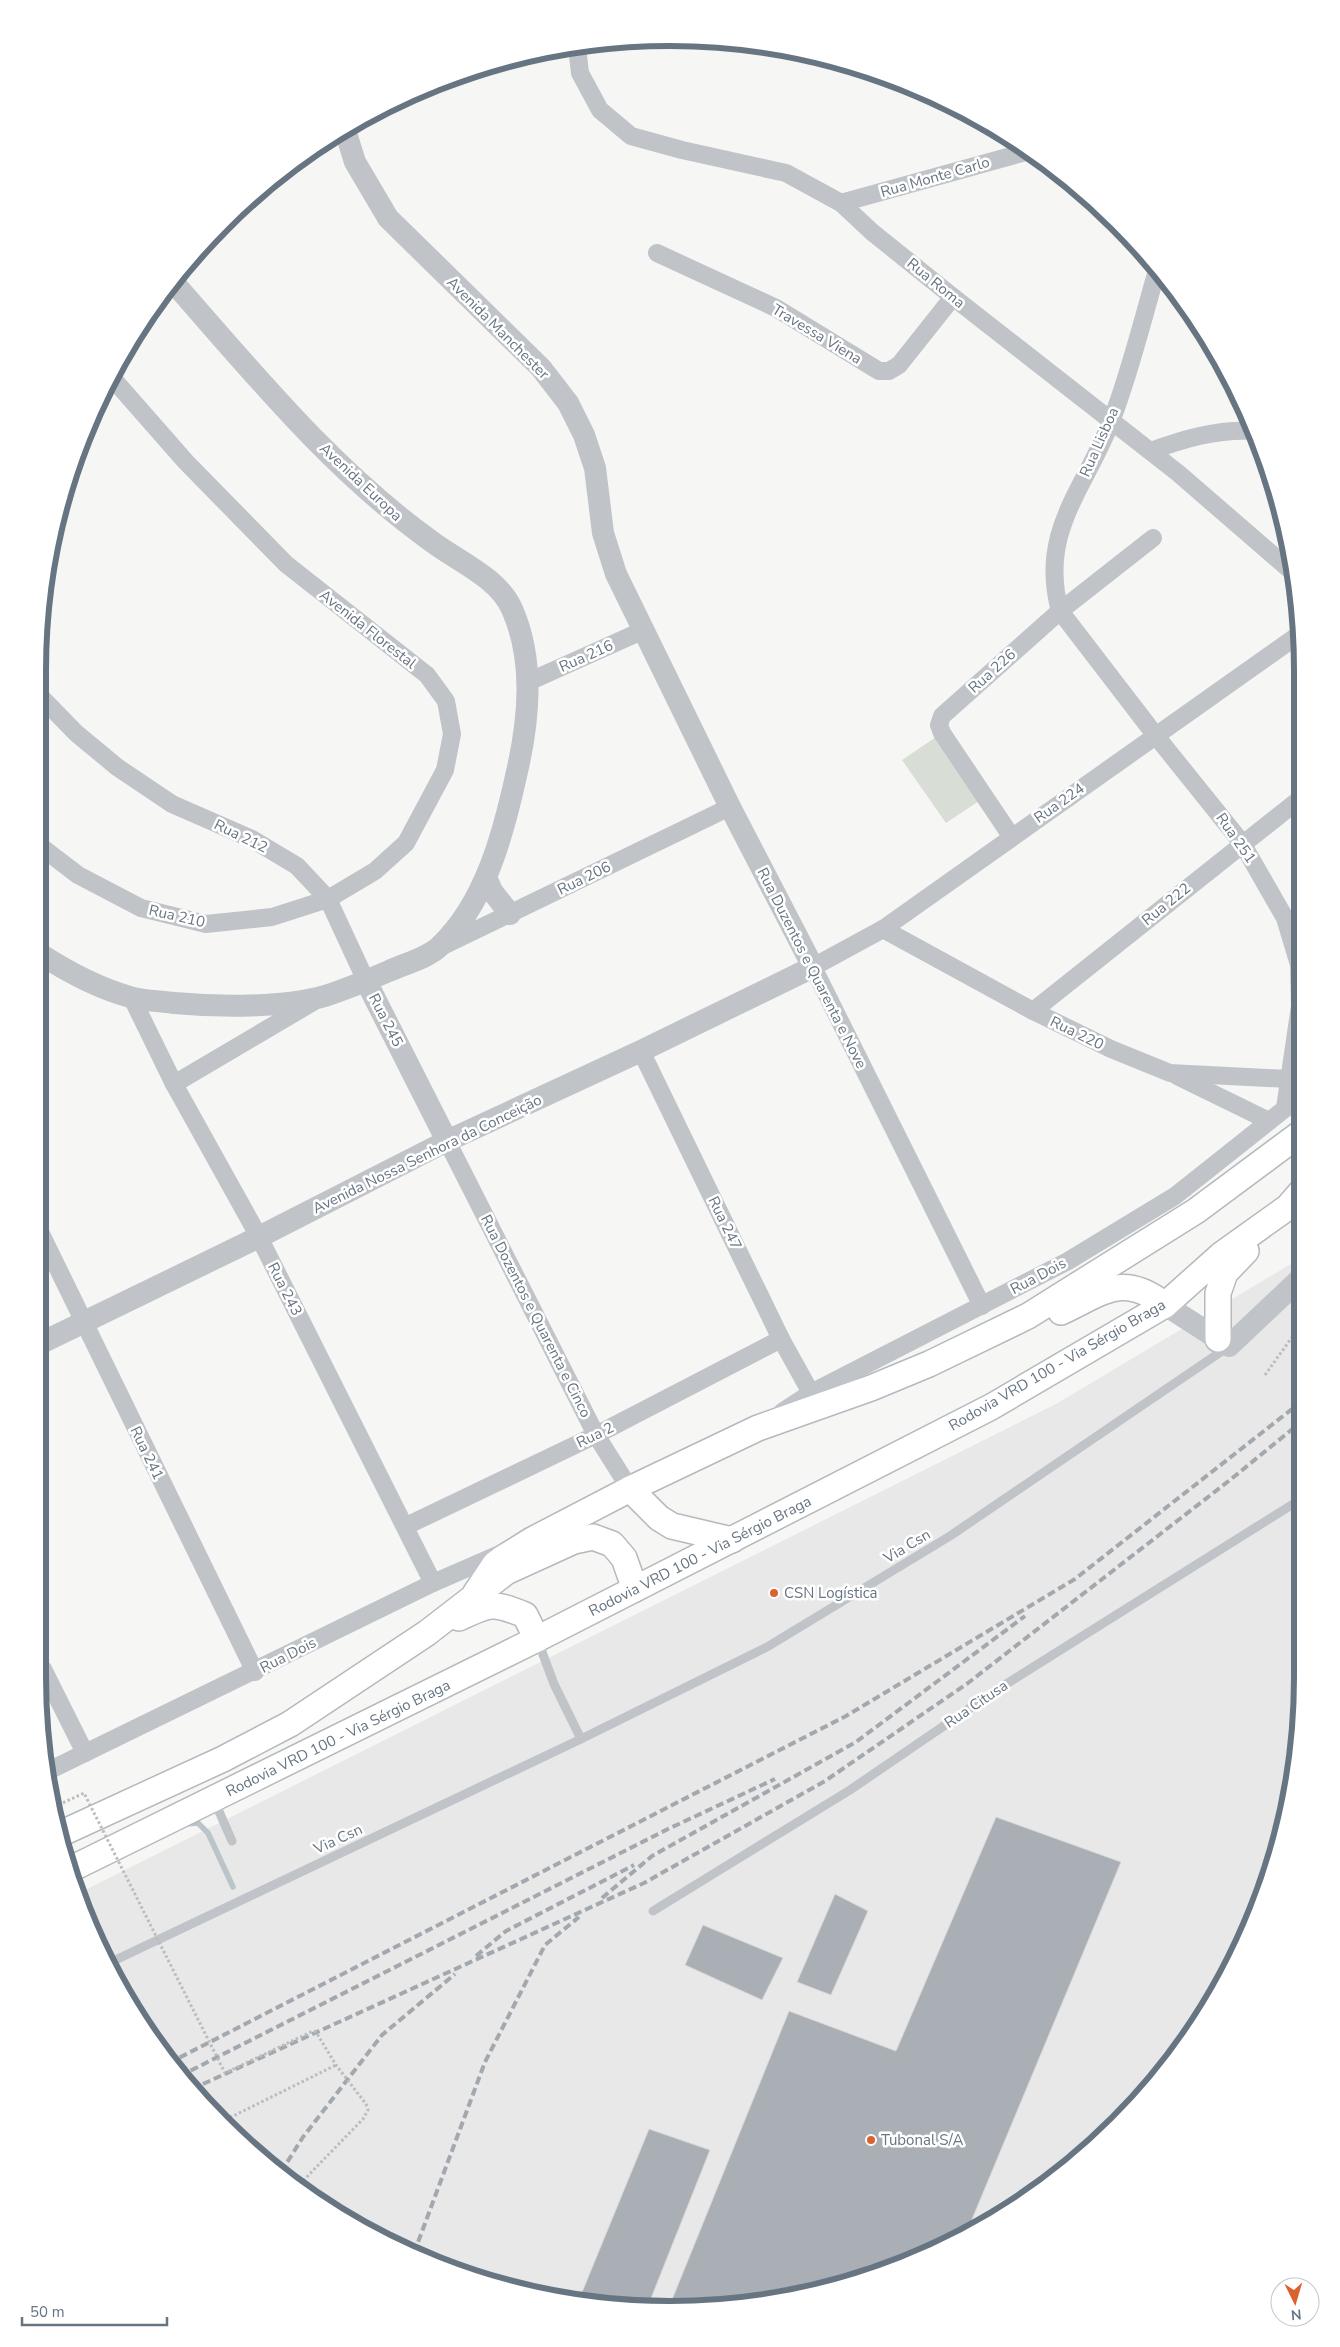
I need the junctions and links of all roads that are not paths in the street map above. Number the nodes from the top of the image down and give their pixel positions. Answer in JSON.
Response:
{"nodes":[{"id":1,"x":578,"y":54,"type":"edge"},
{"id":2,"x":347,"y":136,"type":"edge"},
{"id":3,"x":1019,"y":153,"type":"edge"},
{"id":4,"x":841,"y":203,"type":"junction"},
{"id":5,"x":657,"y":253,"type":"dead end"},
{"id":6,"x":1155,"y":278,"type":"edge"},
{"id":7,"x":178,"y":286,"type":"edge"},
{"id":8,"x":953,"y":297,"type":"junction"},
{"id":9,"x":117,"y":383,"type":"edge"},
{"id":10,"x":1112,"y":420,"type":"junction"},
{"id":11,"x":1246,"y":431,"type":"edge"},
{"id":12,"x":1150,"y":451,"type":"junction"},
{"id":13,"x":1153,"y":538,"type":"dead end"},
{"id":14,"x":1285,"y":565,"type":"edge"},
{"id":15,"x":1060,"y":611,"type":"junction"},
{"id":16,"x":644,"y":630,"type":"junction"},
{"id":17,"x":1292,"y":639,"type":"edge"},
{"id":18,"x":528,"y":682,"type":"junction"},
{"id":19,"x":46,"y":702,"type":"edge"},
{"id":20,"x":1156,"y":736,"type":"junction"},
{"id":21,"x":1294,"y":803,"type":"edge"},
{"id":22,"x":730,"y":808,"type":"junction"},
{"id":23,"x":1011,"y":836,"type":"junction"},
{"id":24,"x":1242,"y":843,"type":"junction"},
{"id":25,"x":46,"y":851,"type":"edge"},
{"id":26,"x":486,"y":877,"type":"junction"},
{"id":27,"x":328,"y":898,"type":"junction"},
{"id":28,"x":510,"y":914,"type":"junction"},
{"id":29,"x":883,"y":929,"type":"junction"},
{"id":30,"x":438,"y":948,"type":"junction"},
{"id":31,"x":1294,"y":948,"type":"edge"},
{"id":32,"x":46,"y":958,"type":"edge"},
{"id":33,"x":812,"y":967,"type":"junction"},
{"id":34,"x":366,"y":981,"type":"junction"},
{"id":35,"x":322,"y":997,"type":"junction"},
{"id":36,"x":132,"y":998,"type":"junction"},
{"id":37,"x":1033,"y":1011,"type":"junction"},
{"id":38,"x":1294,"y":1050,"type":"edge"},
{"id":39,"x":641,"y":1051,"type":"junction"},
{"id":40,"x":1170,"y":1073,"type":"junction"},
{"id":41,"x":1290,"y":1079,"type":"junction"},
{"id":42,"x":174,"y":1084,"type":"junction"},
{"id":43,"x":1294,"y":1101,"type":"edge"},
{"id":44,"x":1285,"y":1108,"type":"junction"},
{"id":45,"x":1269,"y":1121,"type":"junction"},
{"id":46,"x":1294,"y":1138,"type":"edge"},
{"id":47,"x":447,"y":1141,"type":"junction"},
{"id":48,"x":1294,"y":1199,"type":"edge"},
{"id":49,"x":259,"y":1238,"type":"junction"},
{"id":50,"x":46,"y":1245,"type":"edge"},
{"id":51,"x":1294,"y":1285,"type":"edge"},
{"id":52,"x":1165,"y":1305,"type":"junction"},
{"id":53,"x":982,"y":1306,"type":"junction"},
{"id":54,"x":83,"y":1323,"type":"junction"},
{"id":55,"x":781,"y":1339,"type":"junction"},
{"id":56,"x":46,"y":1341,"type":"edge"},
{"id":57,"x":1224,"y":1342,"type":"junction"},
{"id":58,"x":871,"y":1388,"type":"junction"},
{"id":59,"x":811,"y":1393,"type":"junction"},
{"id":60,"x":758,"y":1428,"type":"junction"},
{"id":61,"x":596,"y":1435,"type":"junction"},
{"id":62,"x":630,"y":1488,"type":"junction"},
{"id":63,"x":1294,"y":1502,"type":"edge"},
{"id":64,"x":406,"y":1526,"type":"junction"},
{"id":65,"x":532,"y":1540,"type":"junction"},
{"id":66,"x":732,"y":1540,"type":"junction"},
{"id":67,"x":433,"y":1583,"type":"junction"},
{"id":68,"x":635,"y":1590,"type":"junction"},
{"id":69,"x":475,"y":1594,"type":"junction"},
{"id":70,"x":428,"y":1633,"type":"junction"},
{"id":71,"x":537,"y":1639,"type":"junction"},
{"id":72,"x":255,"y":1672,"type":"junction"},
{"id":73,"x":46,"y":1675,"type":"edge"},
{"id":74,"x":581,"y":1739,"type":"junction"},
{"id":75,"x":85,"y":1753,"type":"junction"},
{"id":76,"x":54,"y":1768,"type":"edge"},
{"id":77,"x":214,"y":1800,"type":"junction"},
{"id":78,"x":66,"y":1831,"type":"edge"},
{"id":79,"x":232,"y":1841,"type":"dead end"},
{"id":80,"x":76,"y":1867,"type":"edge"},
{"id":81,"x":653,"y":1911,"type":"dead end"},
{"id":82,"x":115,"y":1960,"type":"edge"}],
"edges":[{"from":1,"to":4,"type":"street","name":"Rua Roma"},
{"from":2,"to":16,"type":"street","name":"Avenida Manchester"},
{"from":3,"to":4,"type":"street","name":"Rua Monte Carlo"},
{"from":4,"to":8,"type":"street","name":"Rua Roma"},
{"from":5,"to":8,"type":"street","name":"Travessa Viena"},
{"from":6,"to":10,"type":"street","name":"Rua Lisboa"},
{"from":7,"to":18,"type":"street","name":"Avenida Europa"},
{"from":8,"to":10,"type":"street","name":"Rua Roma"},
{"from":9,"to":27,"type":"street","name":"Avenida Florestal"},
{"from":10,"to":12,"type":"street","name":"Rua Roma"},
{"from":10,"to":15,"type":"street","name":"Rua Lisboa"},
{"from":11,"to":12,"type":"street"},
{"from":12,"to":14,"type":"street","name":"Rua Roma"},
{"from":13,"to":15,"type":"street","name":"Rua 226"},
{"from":15,"to":20,"type":"street","name":"Rua 251"},
{"from":15,"to":23,"type":"street","name":"Rua 226"},
{"from":16,"to":18,"type":"street","name":"Rua 216"},
{"from":16,"to":22,"type":"street","name":"Rua Duzentos e Quarenta e Nove"},
{"from":17,"to":20,"type":"street","name":"Rua 224"},
{"from":18,"to":26,"type":"street","name":"Avenida Europa"},
{"from":19,"to":27,"type":"street","name":"Rua 212"},
{"from":20,"to":23,"type":"street","name":"Rua 224"},
{"from":20,"to":24,"type":"street","name":"Rua 251"},
{"from":21,"to":24,"type":"street","name":"Rua 222"},
{"from":22,"to":28,"type":"street","name":"Rua 206"},
{"from":22,"to":33,"type":"street","name":"Rua Duzentos e Quarenta e Nove"},
{"from":23,"to":29,"type":"street","name":"Rua 224"},
{"from":24,"to":31,"type":"street","name":"Rua 251"},
{"from":24,"to":37,"type":"street","name":"Rua 222"},
{"from":25,"to":27,"type":"street","name":"Rua 210"},
{"from":26,"to":28,"type":"street"},
{"from":26,"to":30,"type":"street","name":"Avenida Europa"},
{"from":27,"to":34,"type":"street","name":"Rua 245"},
{"from":28,"to":30,"type":"street","name":"Rua 206"},
{"from":29,"to":33,"type":"street","name":"Rua 224"},
{"from":29,"to":37,"type":"street","name":"Rua 220"},
{"from":30,"to":34,"type":"street"},
{"from":32,"to":36,"type":"street"},
{"from":33,"to":39,"type":"street","name":"Avenida Nossa Senhora da Conceição"},
{"from":33,"to":53,"type":"street","name":"Rua Duzentos e Quarenta e Nove"},
{"from":34,"to":35,"type":"street"},
{"from":34,"to":47,"type":"street","name":"Rua 245"},
{"from":35,"to":36,"type":"street"},
{"from":35,"to":42,"type":"street"},
{"from":36,"to":42,"type":"street","name":"Rua 243"},
{"from":37,"to":40,"type":"street","name":"Rua 220"},
{"from":38,"to":41,"type":"street","name":"Rua 251"},
{"from":39,"to":47,"type":"street","name":"Avenida Nossa Senhora da Conceição"},
{"from":39,"to":55,"type":"street","name":"Rua 247"},
{"from":40,"to":41,"type":"street","name":"Rua 220"},
{"from":40,"to":45,"type":"street"},
{"from":41,"to":44,"type":"street","name":"Rua 251"},
{"from":42,"to":49,"type":"street","name":"Rua 243"},
{"from":43,"to":44,"type":"street","name":"Rua Dois"},
{"from":44,"to":45,"type":"street","name":"Rua Dois"},
{"from":45,"to":53,"type":"street","name":"Rua Dois"},
{"from":46,"to":58,"type":"main road"},
{"from":47,"to":49,"type":"street","name":"Avenida Nossa Senhora da Conceição"},
{"from":47,"to":61,"type":"street","name":"Rua Dozentos e Quarenta e Cinco"},
{"from":48,"to":52,"type":"main road","name":"Rodovia VRD 100 - Via Sérgio Braga"},
{"from":48,"to":57,"type":"main road"},
{"from":49,"to":54,"type":"street","name":"Avenida Nossa Senhora da Conceição"},
{"from":49,"to":64,"type":"street","name":"Rua 243"},
{"from":50,"to":54,"type":"street","name":"Rua 241"},
{"from":51,"to":57,"type":"street"},
{"from":52,"to":57,"type":"street"},
{"from":52,"to":58,"type":"main road"},
{"from":52,"to":66,"type":"main road","name":"Rodovia VRD 100 - Via Sérgio Braga"},
{"from":53,"to":59,"type":"street","name":"Rua Dois"},
{"from":54,"to":56,"type":"street","name":"Avenida Nossa Senhora da Conceição"},
{"from":54,"to":72,"type":"street","name":"Rua 241"},
{"from":55,"to":59,"type":"street","name":"Rua 247"},
{"from":55,"to":61,"type":"street","name":"Rua 2"},
{"from":57,"to":74,"type":"lane","name":"Via Csn"},
{"from":58,"to":60,"type":"main road"},
{"from":59,"to":60,"type":"street","name":"Rua Dois"},
{"from":60,"to":62,"type":"main road"},
{"from":61,"to":62,"type":"street","name":"Rua Dozentos e Quarenta e Cinco"},
{"from":61,"to":64,"type":"street","name":"Rua 2"},
{"from":62,"to":65,"type":"main road"},
{"from":62,"to":66,"type":"main road"},
{"from":63,"to":81,"type":"lane","name":"Rua Citusa"},
{"from":64,"to":67,"type":"street","name":"Rua 243"},
{"from":65,"to":67,"type":"street","name":"Rua Dois"},
{"from":65,"to":69,"type":"main road"},
{"from":66,"to":68,"type":"main road","name":"Rodovia VRD 100 - Via Sérgio Braga"},
{"from":67,"to":72,"type":"street","name":"Rua Dois"},
{"from":68,"to":69,"type":"main road"},
{"from":68,"to":71,"type":"main road","name":"Rodovia VRD 100 - Via Sérgio Braga"},
{"from":69,"to":70,"type":"main road","name":"Rodovia VRD 100 - Via Sérgio Braga"},
{"from":70,"to":71,"type":"main road"},
{"from":70,"to":78,"type":"main road","name":"Rodovia VRD 100 - Via Sérgio Braga"},
{"from":71,"to":74,"type":"lane"},
{"from":71,"to":77,"type":"main road","name":"Rodovia VRD 100 - Via Sérgio Braga"},
{"from":72,"to":75,"type":"street","name":"Rua Dois"},
{"from":73,"to":75,"type":"street"},
{"from":74,"to":82,"type":"lane","name":"Via Csn"},
{"from":75,"to":76,"type":"street","name":"Rua Dois"},
{"from":77,"to":79,"type":"lane"},
{"from":77,"to":80,"type":"main road","name":"Rodovia VRD 100 - Via Sérgio Braga"}]}
